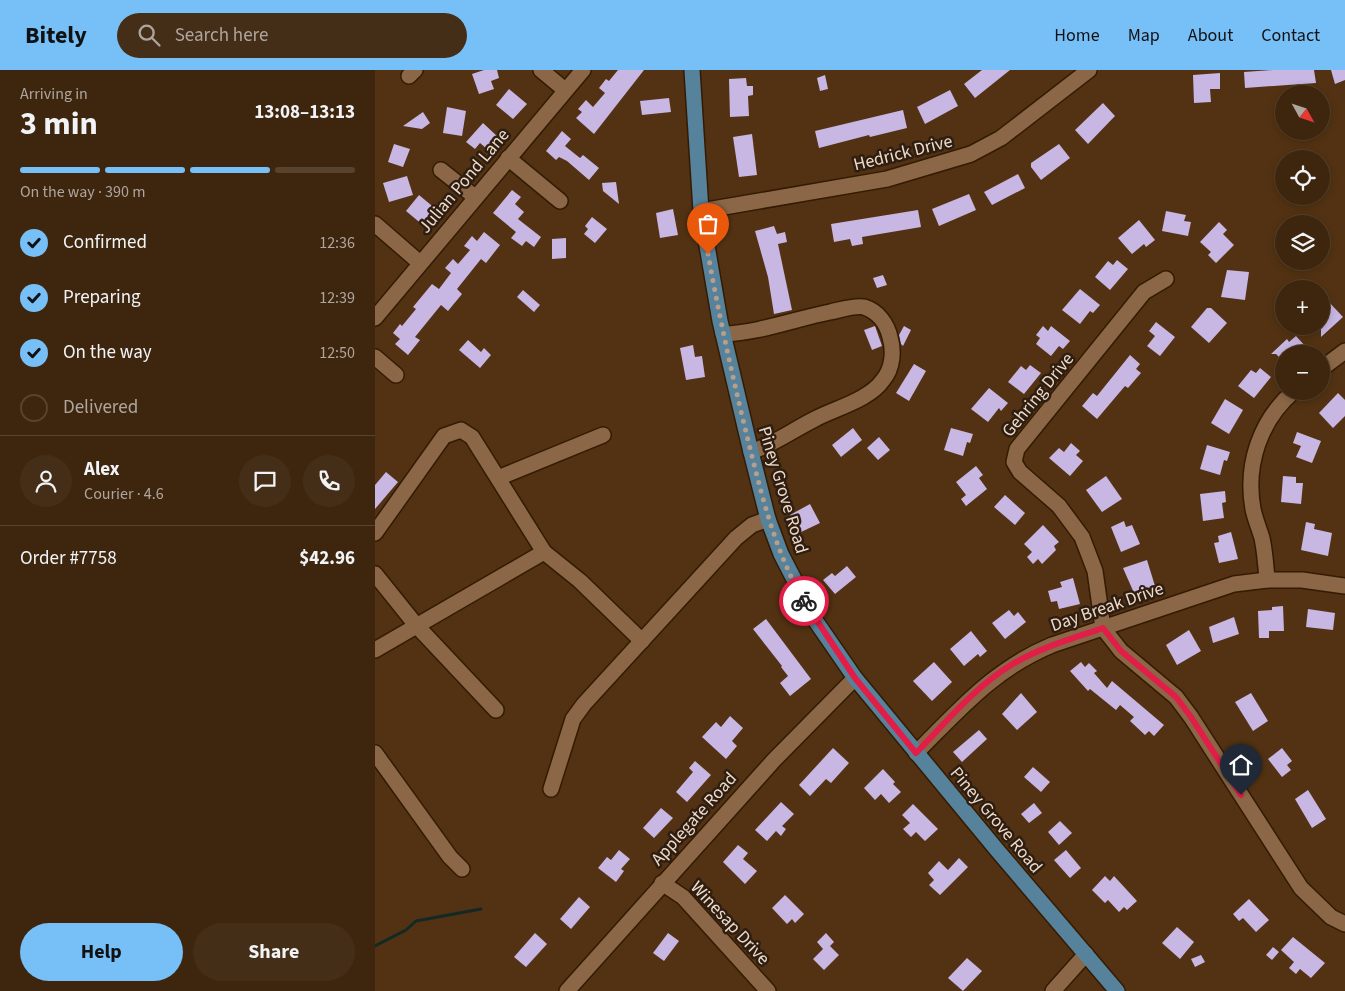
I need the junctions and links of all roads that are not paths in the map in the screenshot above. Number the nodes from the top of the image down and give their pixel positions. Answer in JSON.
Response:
{"nodes":[{"id":1,"x":541,"y":70,"type":"edge"},
{"id":2,"x":583,"y":70,"type":"edge"},
{"id":3,"x":692,"y":70,"type":"edge"},
{"id":4,"x":1089,"y":70,"type":"edge"},
{"id":5,"x":565,"y":90,"type":"junction"},
{"id":6,"x":508,"y":158,"type":"junction"},
{"id":7,"x":441,"y":170,"type":"dead end"},
{"id":8,"x":475,"y":197,"type":"junction"},
{"id":9,"x":560,"y":201,"type":"dead end"},
{"id":10,"x":701,"y":211,"type":"junction"},
{"id":11,"x":375,"y":224,"type":"edge"},
{"id":12,"x":420,"y":262,"type":"junction"},
{"id":13,"x":1167,"y":279,"type":"dead end"},
{"id":14,"x":375,"y":318,"type":"edge"},
{"id":15,"x":723,"y":334,"type":"junction"},
{"id":16,"x":1345,"y":352,"type":"edge"},
{"id":17,"x":375,"y":357,"type":"edge"},
{"id":18,"x":1330,"y":363,"type":"edge"},
{"id":19,"x":396,"y":375,"type":"dead end"},
{"id":20,"x":1285,"y":400,"type":"edge"},
{"id":21,"x":603,"y":435,"type":"dead end"},
{"id":22,"x":751,"y":452,"type":"junction"},
{"id":23,"x":498,"y":478,"type":"junction"},
{"id":24,"x":769,"y":519,"type":"junction"},
{"id":25,"x":375,"y":533,"type":"edge"},
{"id":26,"x":544,"y":552,"type":"junction"},
{"id":27,"x":375,"y":574,"type":"edge"},
{"id":28,"x":1267,"y":580,"type":"junction"},
{"id":29,"x":1345,"y":586,"type":"edge"},
{"id":30,"x":416,"y":625,"type":"junction"},
{"id":31,"x":1103,"y":628,"type":"junction"},
{"id":32,"x":642,"y":641,"type":"junction"},
{"id":33,"x":375,"y":650,"type":"edge"},
{"id":34,"x":855,"y":678,"type":"junction"},
{"id":35,"x":496,"y":710,"type":"dead end"},
{"id":36,"x":916,"y":753,"type":"junction"},
{"id":37,"x":377,"y":760,"type":"edge"},
{"id":38,"x":551,"y":789,"type":"dead end"},
{"id":39,"x":462,"y":869,"type":"dead end"},
{"id":40,"x":662,"y":882,"type":"junction"},
{"id":41,"x":1345,"y":924,"type":"edge"},
{"id":42,"x":1086,"y":954,"type":"junction"},
{"id":43,"x":567,"y":991,"type":"edge"},
{"id":44,"x":768,"y":991,"type":"edge"},
{"id":45,"x":1053,"y":991,"type":"edge"},
{"id":46,"x":1117,"y":991,"type":"edge"}],
"edges":[{"from":1,"to":5,"type":"street"},
{"from":2,"to":5,"type":"street","name":"Julian Pond Lane"},
{"from":3,"to":10,"type":"main road","name":"Piney Grove Road"},
{"from":4,"to":10,"type":"street","name":"Hedrick Drive"},
{"from":5,"to":6,"type":"street","name":"Julian Pond Lane"},
{"from":6,"to":8,"type":"street","name":"Julian Pond Lane"},
{"from":6,"to":9,"type":"street"},
{"from":7,"to":8,"type":"street"},
{"from":8,"to":12,"type":"street","name":"Julian Pond Lane"},
{"from":10,"to":15,"type":"main road","name":"Piney Grove Road"},
{"from":11,"to":12,"type":"street"},
{"from":12,"to":14,"type":"street","name":"Julian Pond Lane"},
{"from":13,"to":31,"type":"street","name":"Gehring Drive"},
{"from":15,"to":22,"type":"main road","name":"Piney Grove Road"},
{"from":15,"to":22,"type":"street"},
{"from":16,"to":18,"type":"street"},
{"from":17,"to":19,"type":"street"},
{"from":20,"to":28,"type":"street"},
{"from":21,"to":23,"type":"street"},
{"from":22,"to":24,"type":"main road","name":"Piney Grove Road"},
{"from":23,"to":25,"type":"street"},
{"from":23,"to":26,"type":"street"},
{"from":24,"to":32,"type":"street"},
{"from":24,"to":34,"type":"main road","name":"Piney Grove Road"},
{"from":26,"to":30,"type":"street"},
{"from":26,"to":32,"type":"street"},
{"from":27,"to":30,"type":"street"},
{"from":28,"to":29,"type":"street","name":"Day Break Drive"},
{"from":28,"to":31,"type":"street","name":"Day Break Drive"},
{"from":30,"to":33,"type":"street"},
{"from":30,"to":35,"type":"street"},
{"from":31,"to":36,"type":"street","name":"Day Break Drive"},
{"from":31,"to":41,"type":"street"},
{"from":32,"to":38,"type":"street"},
{"from":34,"to":36,"type":"main road","name":"Piney Grove Road"},
{"from":34,"to":40,"type":"street","name":"Applegate Road"},
{"from":36,"to":42,"type":"main road","name":"Piney Grove Road"},
{"from":37,"to":39,"type":"street"},
{"from":40,"to":43,"type":"street","name":"Applegate Road"},
{"from":40,"to":44,"type":"street","name":"Winesap Drive"},
{"from":42,"to":45,"type":"street"},
{"from":42,"to":46,"type":"main road","name":"Piney Grove Road"}]}
